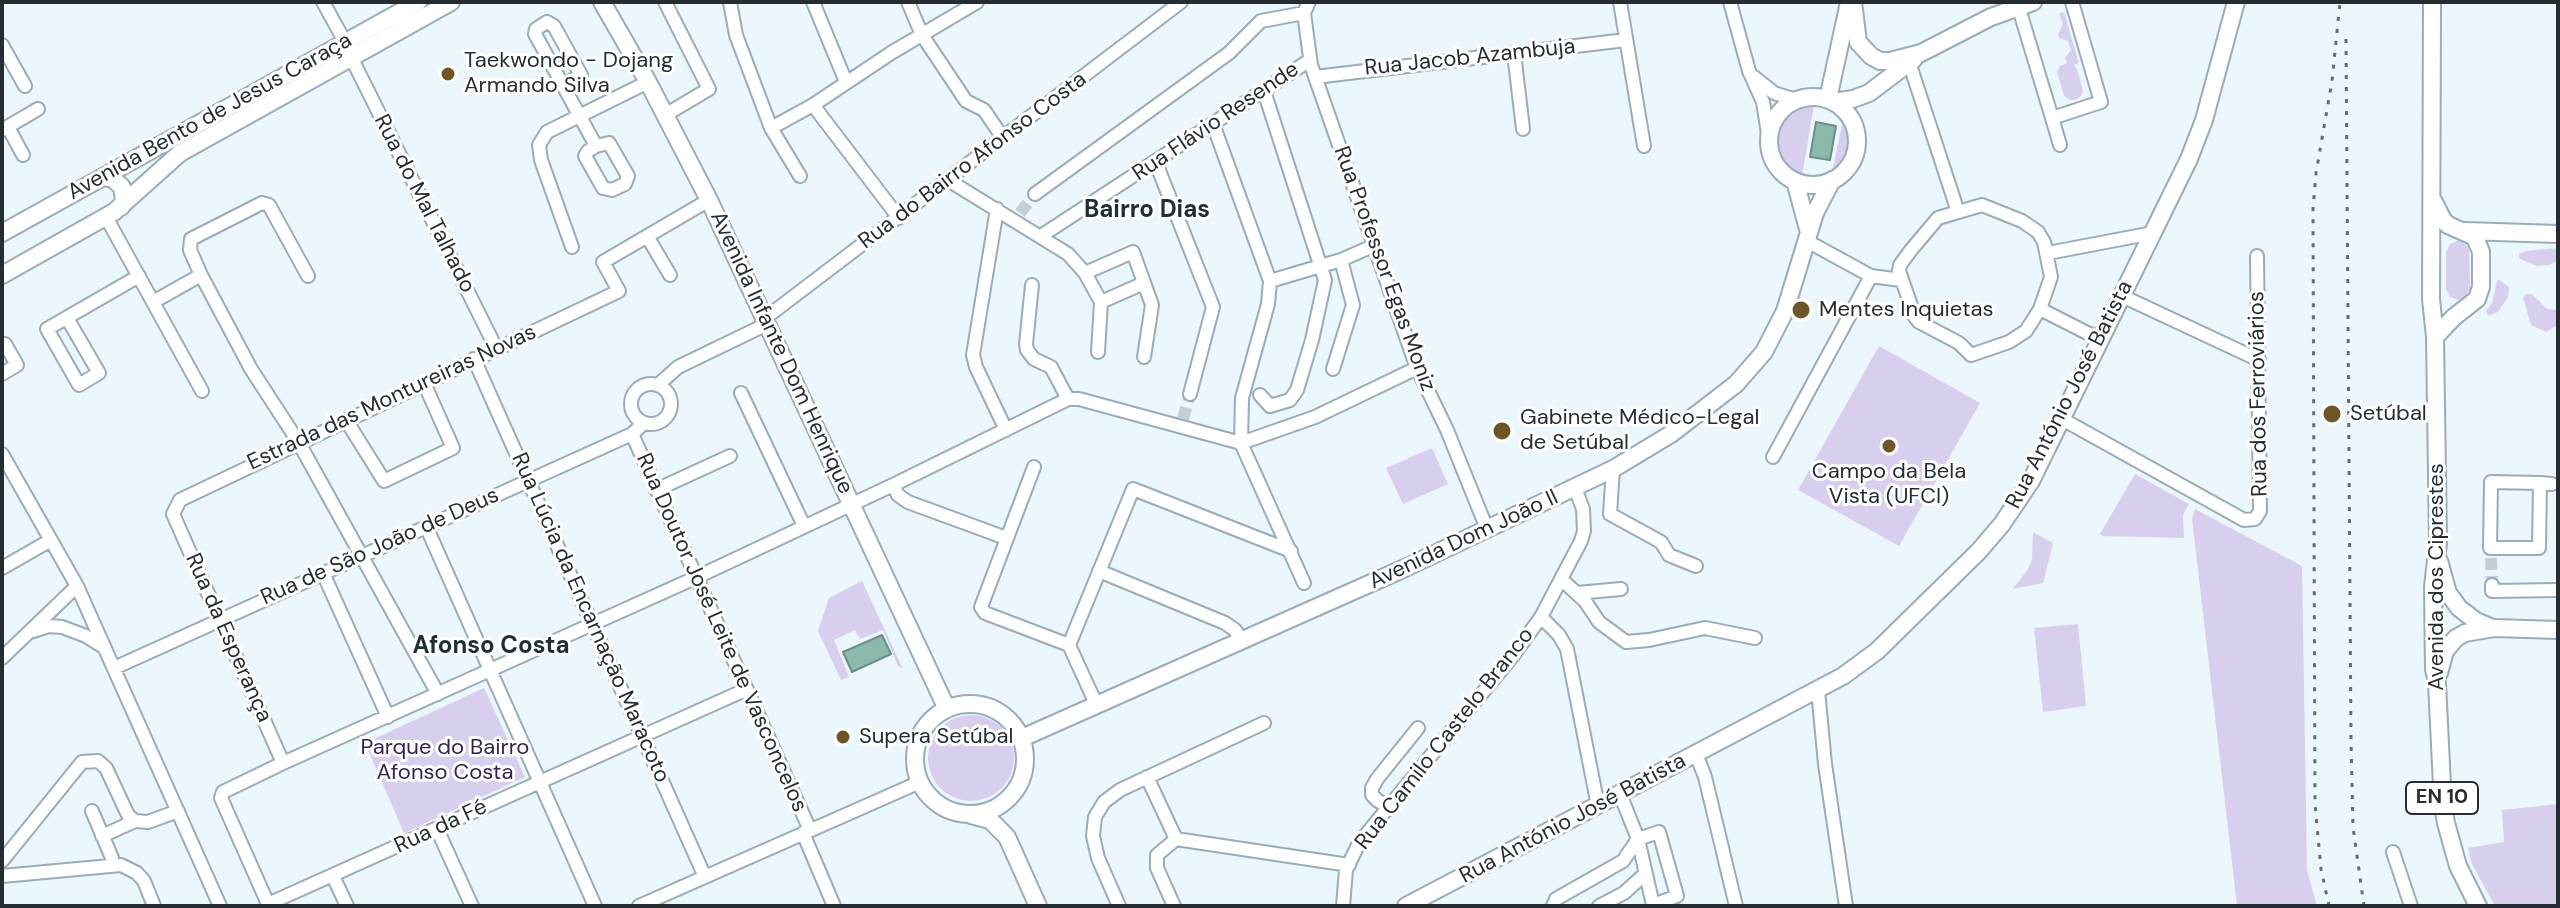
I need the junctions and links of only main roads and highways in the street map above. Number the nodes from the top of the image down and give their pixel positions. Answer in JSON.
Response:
{"nodes":[{"id":1,"x":418,"y":2,"type":"edge"},
{"id":2,"x":451,"y":2,"type":"edge"},
{"id":3,"x":602,"y":2,"type":"edge"},
{"id":4,"x":1851,"y":2,"type":"edge"},
{"id":5,"x":2023,"y":3,"type":"edge"},
{"id":6,"x":2236,"y":3,"type":"edge"},
{"id":7,"x":2431,"y":6,"type":"edge"},
{"id":8,"x":1915,"y":57,"type":"junction"},
{"id":9,"x":1834,"y":63,"type":"junction"},
{"id":10,"x":1869,"y":93,"type":"junction"},
{"id":11,"x":1802,"y":98,"type":"junction"},
{"id":12,"x":1830,"y":100,"type":"junction"},
{"id":13,"x":1854,"y":125,"type":"junction"},
{"id":14,"x":103,"y":177,"type":"junction"},
{"id":15,"x":1832,"y":180,"type":"junction"},
{"id":16,"x":1795,"y":181,"type":"junction"},
{"id":17,"x":2432,"y":194,"type":"junction"},
{"id":18,"x":121,"y":207,"type":"junction"},
{"id":19,"x":2462,"y":230,"type":"junction"},
{"id":20,"x":2,"y":233,"type":"edge"},
{"id":21,"x":2512,"y":233,"type":"junction"},
{"id":22,"x":2558,"y":234,"type":"edge"},
{"id":23,"x":1808,"y":237,"type":"junction"},
{"id":24,"x":2431,"y":253,"type":"junction"},
{"id":25,"x":2481,"y":264,"type":"junction"},
{"id":26,"x":2,"y":275,"type":"edge"},
{"id":27,"x":2431,"y":288,"type":"junction"},
{"id":28,"x":2468,"y":307,"type":"junction"},
{"id":29,"x":2435,"y":337,"type":"junction"},
{"id":30,"x":2438,"y":556,"type":"junction"},
{"id":31,"x":2494,"y":628,"type":"junction"},
{"id":32,"x":2558,"y":630,"type":"edge"},
{"id":33,"x":2437,"y":683,"type":"junction"},
{"id":34,"x":947,"y":709,"type":"junction"},
{"id":35,"x":1022,"y":738,"type":"junction"},
{"id":36,"x":1010,"y":797,"type":"junction"},
{"id":37,"x":966,"y":814,"type":"junction"},
{"id":38,"x":1007,"y":837,"type":"junction"},
{"id":39,"x":1038,"y":906,"type":"edge"},
{"id":40,"x":1406,"y":906,"type":"edge"},
{"id":41,"x":2478,"y":906,"type":"edge"}],
"edges":[{"from":1,"to":14,"type":"main road","name":"Avenida Bento de Jesus Caraça"},
{"from":2,"to":18,"type":"main road","name":"Avenida Bento de Jesus Caraça"},
{"from":3,"to":34,"type":"main road","name":"Avenida Infante Dom Henrique"},
{"from":4,"to":8,"type":"main road"},
{"from":4,"to":9,"type":"main road"},
{"from":5,"to":8,"type":"main road"},
{"from":6,"to":40,"type":"main road","name":"Rua António José Batista"},
{"from":7,"to":17,"type":"main road","name":"Avenida dos Ciprestes"},
{"from":8,"to":10,"type":"main road"},
{"from":9,"to":11,"type":"main road"},
{"from":9,"to":12,"type":"main road"},
{"from":10,"to":12,"type":"main road"},
{"from":10,"to":13,"type":"main road"},
{"from":11,"to":12,"type":"main road"},
{"from":11,"to":16,"type":"main road"},
{"from":12,"to":13,"type":"main road"},
{"from":13,"to":15,"type":"main road"},
{"from":14,"to":18,"type":"main road"},
{"from":14,"to":20,"type":"main road","name":"Avenida Bento de Jesus Caraça"},
{"from":15,"to":16,"type":"main road"},
{"from":15,"to":23,"type":"main road","name":"Avenida Dom João II"},
{"from":16,"to":23,"type":"main road"},
{"from":17,"to":19,"type":"main road"},
{"from":17,"to":24,"type":"main road","name":"Avenida dos Ciprestes"},
{"from":18,"to":26,"type":"main road","name":"Avenida Bento de Jesus Caraça"},
{"from":19,"to":21,"type":"main road"},
{"from":19,"to":24,"type":"main road"},
{"from":19,"to":25,"type":"main road"},
{"from":21,"to":22,"type":"main road"},
{"from":21,"to":25,"type":"main road"},
{"from":23,"to":35,"type":"main road","name":"Avenida Dom João II"},
{"from":24,"to":27,"type":"main road","name":"Avenida dos Ciprestes"},
{"from":25,"to":28,"type":"main road"},
{"from":27,"to":28,"type":"main road"},
{"from":27,"to":29,"type":"main road","name":"Avenida dos Ciprestes"},
{"from":28,"to":29,"type":"main road"},
{"from":29,"to":30,"type":"main road","name":"Avenida dos Ciprestes"},
{"from":30,"to":31,"type":"main road"},
{"from":30,"to":33,"type":"main road","name":"Avenida dos Ciprestes"},
{"from":31,"to":32,"type":"main road","number":"EN 10"},
{"from":31,"to":33,"type":"main road","number":"EN 10"},
{"from":33,"to":41,"type":"main road","name":"Avenida dos Ciprestes","number":"EN 10"},
{"from":34,"to":35,"type":"main road"},
{"from":34,"to":37,"type":"main road"},
{"from":35,"to":36,"type":"main road"},
{"from":36,"to":37,"type":"main road"},
{"from":36,"to":38,"type":"main road"},
{"from":37,"to":38,"type":"main road"},
{"from":38,"to":39,"type":"main road"}]}
